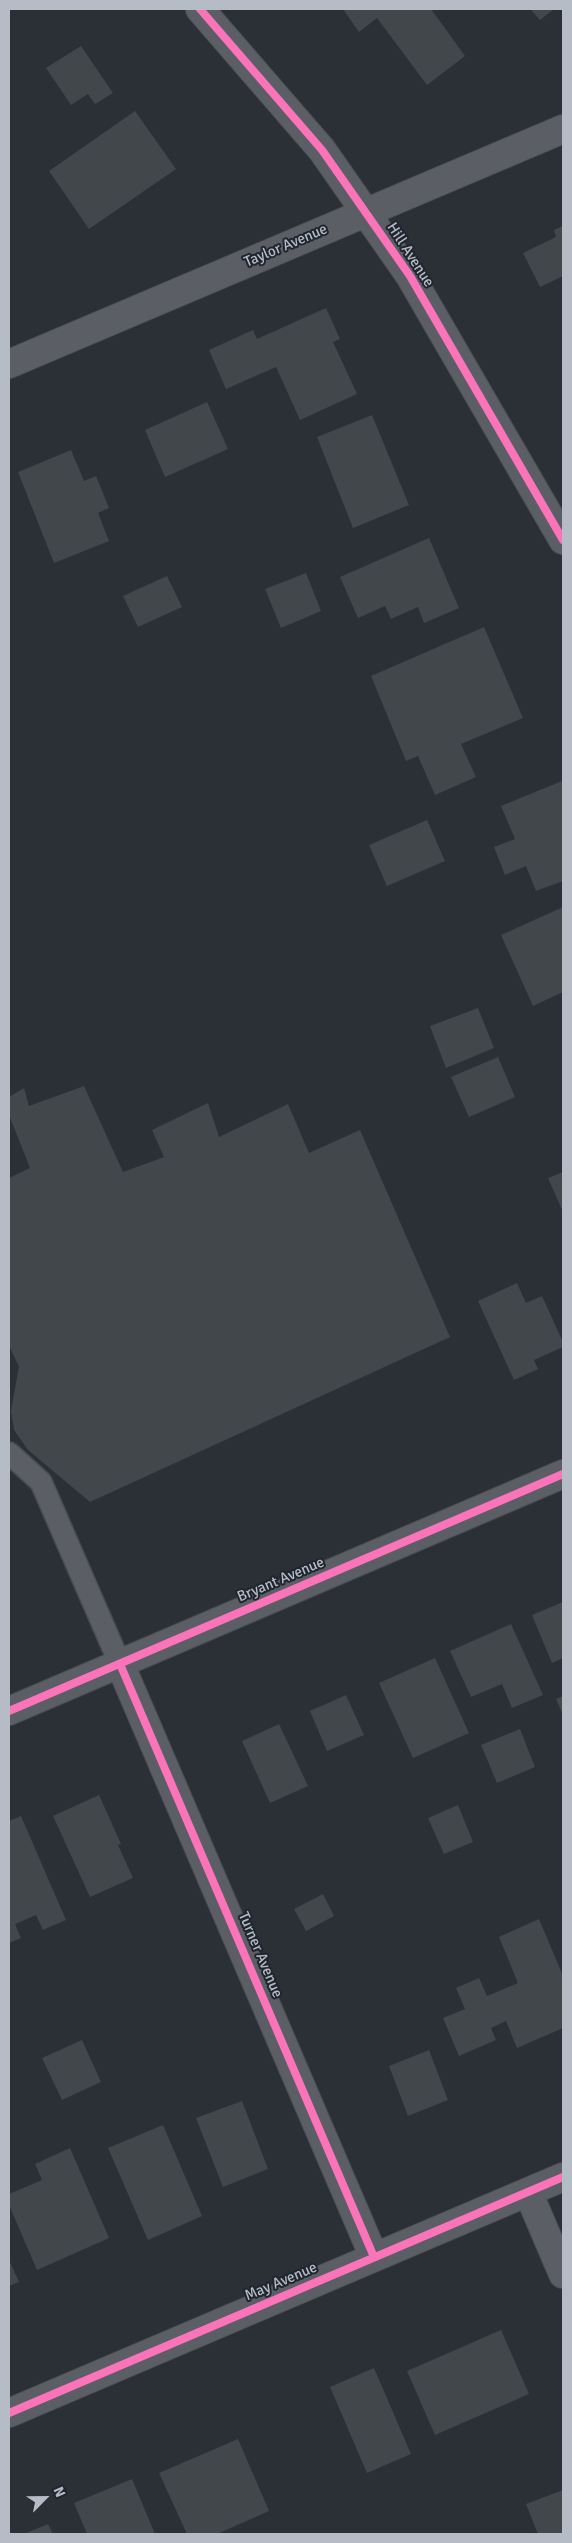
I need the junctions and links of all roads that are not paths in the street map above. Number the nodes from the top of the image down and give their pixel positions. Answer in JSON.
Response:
{"nodes":[{"id":1,"x":200,"y":9,"type":"edge"},
{"id":2,"x":563,"y":129,"type":"edge"},
{"id":3,"x":366,"y":213,"type":"junction"},
{"id":4,"x":9,"y":364,"type":"edge"},
{"id":5,"x":563,"y":540,"type":"edge"},
{"id":6,"x":9,"y":1453,"type":"edge"},
{"id":7,"x":563,"y":1474,"type":"edge"},
{"id":8,"x":120,"y":1664,"type":"junction"},
{"id":9,"x":9,"y":1711,"type":"edge"},
{"id":10,"x":563,"y":2177,"type":"edge"},
{"id":11,"x":528,"y":2192,"type":"junction"},
{"id":12,"x":374,"y":2257,"type":"junction"},
{"id":13,"x":563,"y":2274,"type":"edge"},
{"id":14,"x":9,"y":2413,"type":"edge"}],
"edges":[{"from":1,"to":3,"type":"street","name":"Hill Avenue"},
{"from":2,"to":3,"type":"street","name":"Taylor Avenue"},
{"from":3,"to":4,"type":"street","name":"Taylor Avenue"},
{"from":3,"to":5,"type":"street","name":"Hill Avenue"},
{"from":6,"to":8,"type":"lane"},
{"from":7,"to":8,"type":"street","name":"Bryant Avenue"},
{"from":8,"to":9,"type":"street","name":"Bryant Avenue"},
{"from":8,"to":12,"type":"street","name":"Turner Avenue"},
{"from":10,"to":11,"type":"street","name":"May Avenue"},
{"from":11,"to":12,"type":"street","name":"May Avenue"},
{"from":11,"to":13,"type":"street"},
{"from":12,"to":14,"type":"street","name":"May Avenue"}]}
